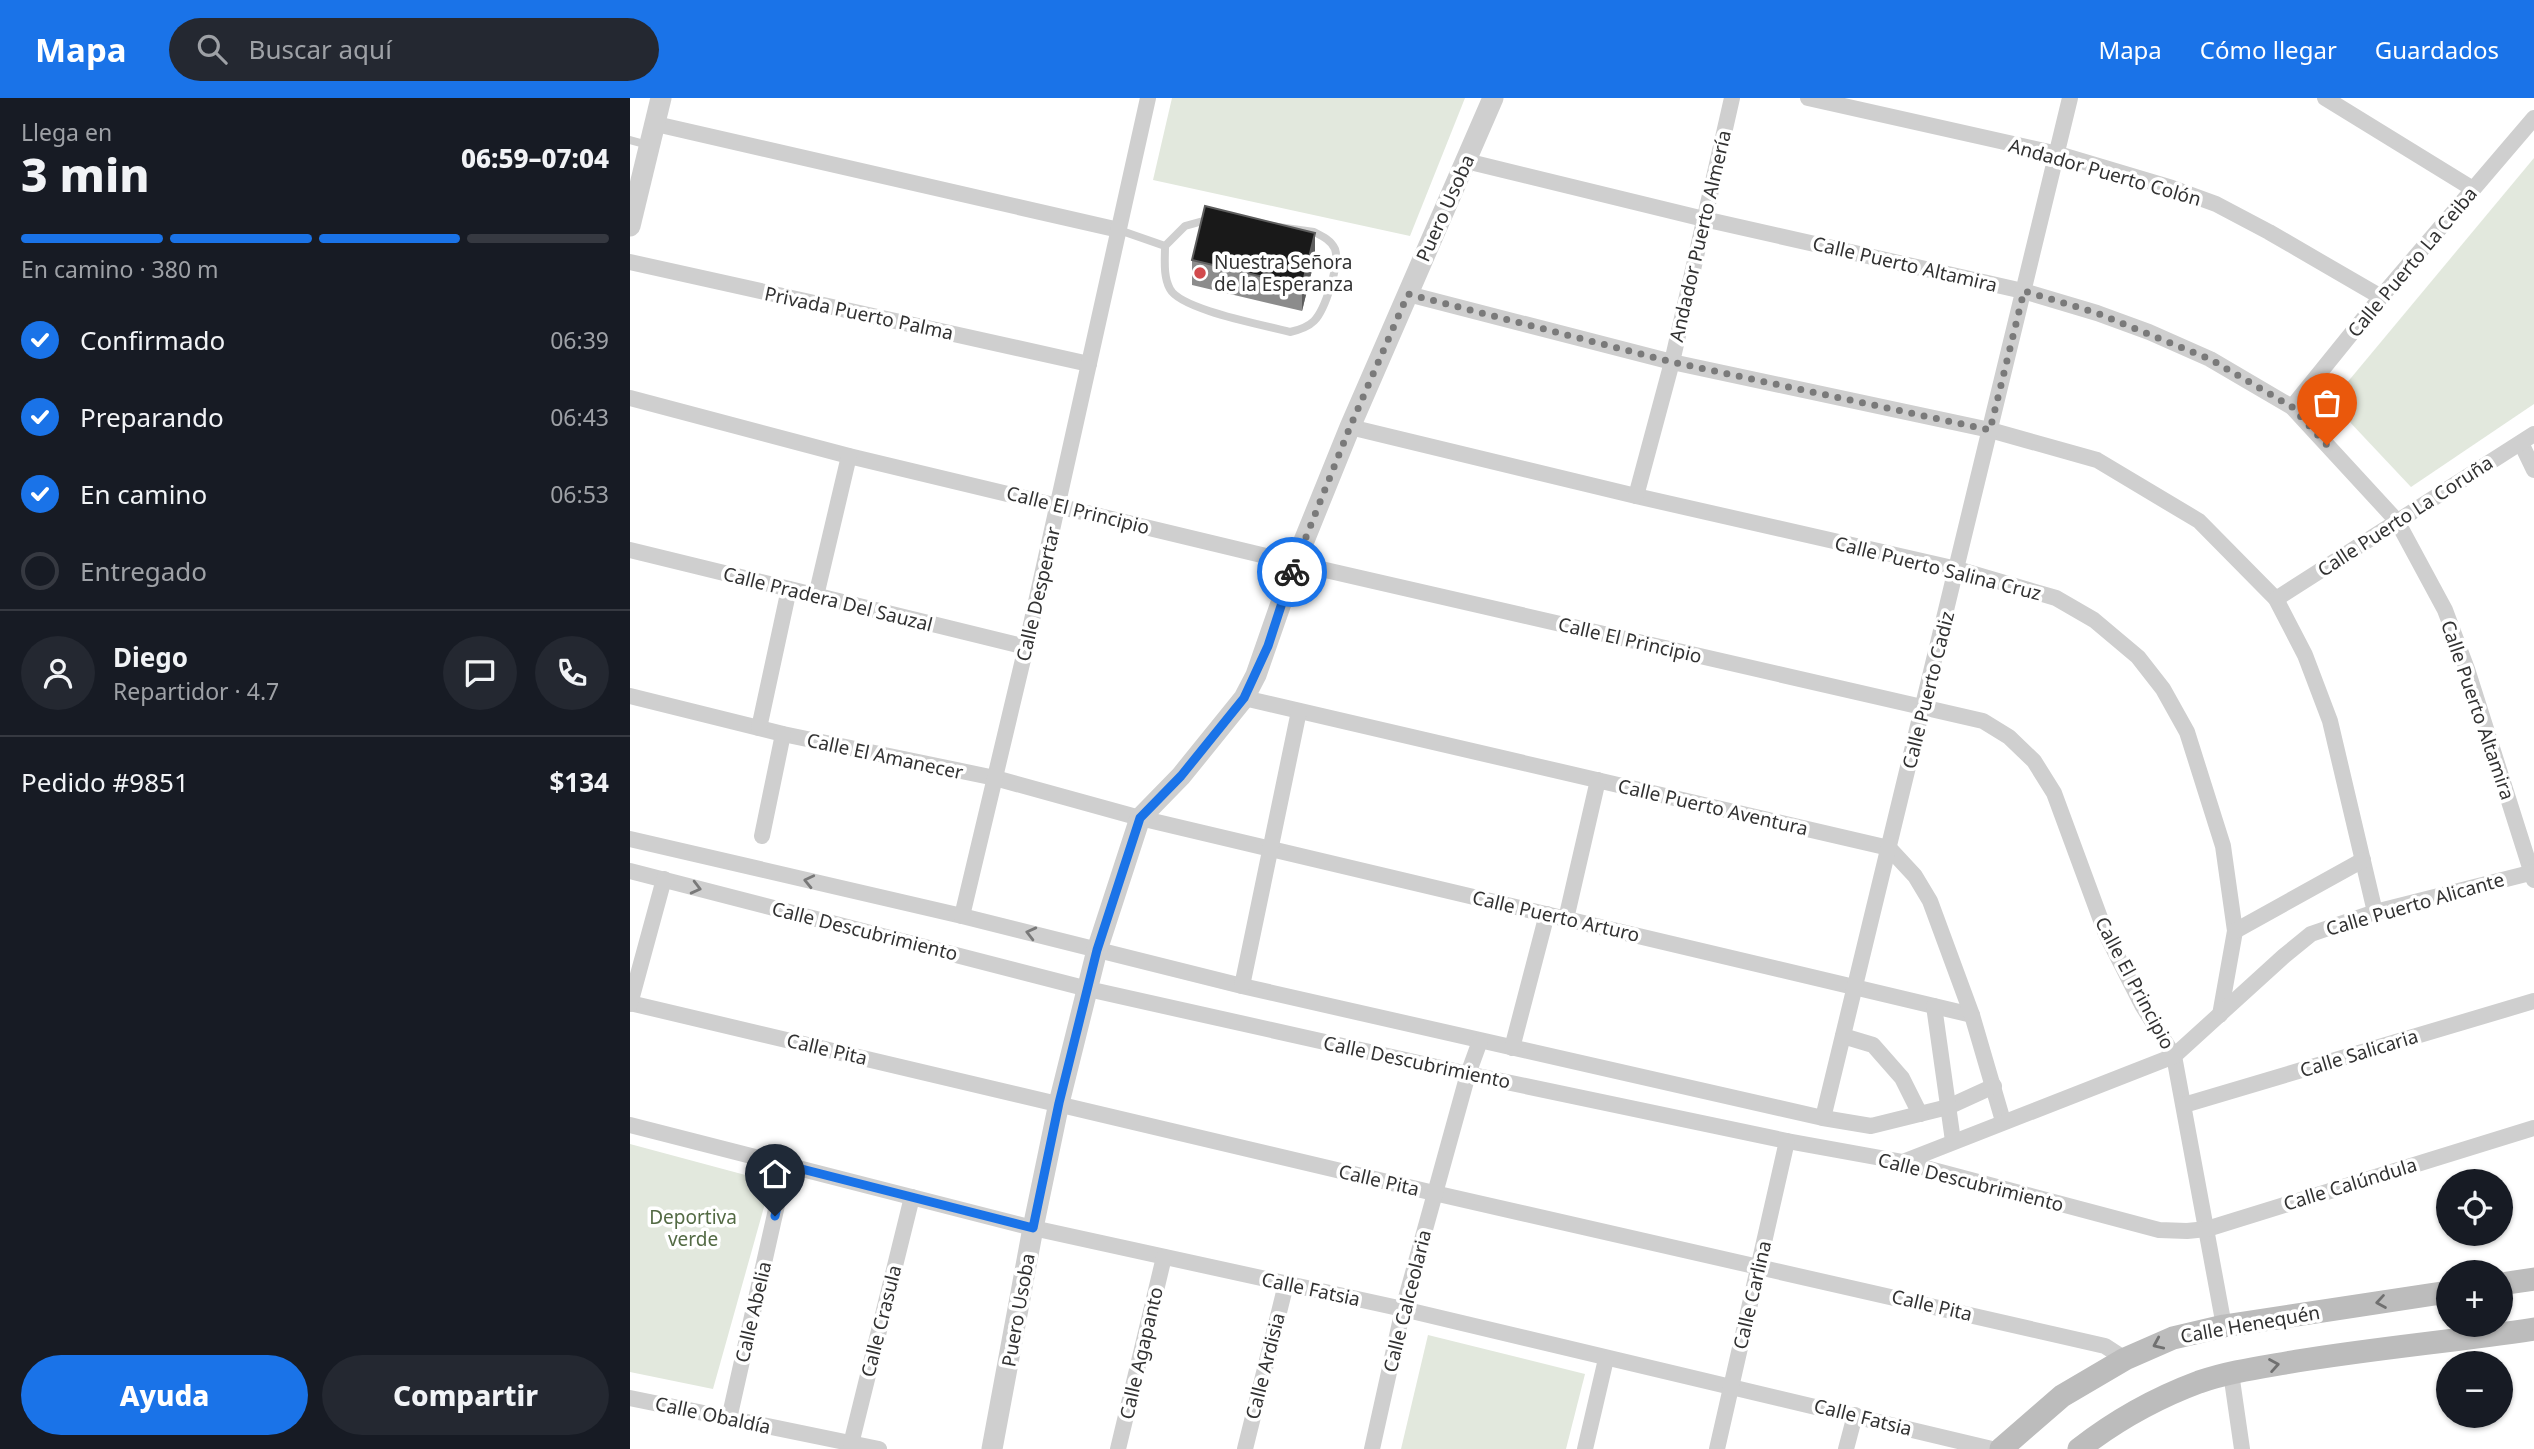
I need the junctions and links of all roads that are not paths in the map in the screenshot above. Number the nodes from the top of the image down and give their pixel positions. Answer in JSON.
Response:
{"nodes":[{"id":1,"x":661,"y":98,"type":"edge"},
{"id":2,"x":1148,"y":98,"type":"edge"},
{"id":3,"x":1493,"y":98,"type":"edge"},
{"id":4,"x":1732,"y":98,"type":"edge"},
{"id":5,"x":1808,"y":98,"type":"edge"},
{"id":6,"x":2070,"y":98,"type":"edge"},
{"id":7,"x":2325,"y":98,"type":"edge"},
{"id":8,"x":2534,"y":118,"type":"edge"},
{"id":9,"x":656,"y":124,"type":"junction"},
{"id":10,"x":640,"y":143,"type":"edge"},
{"id":11,"x":2057,"y":154,"type":"junction"},
{"id":12,"x":1466,"y":161,"type":"junction"},
{"id":13,"x":2473,"y":189,"type":"junction"},
{"id":14,"x":1704,"y":219,"type":"junction"},
{"id":15,"x":630,"y":226,"type":"edge"},
{"id":16,"x":1119,"y":230,"type":"junction"},
{"id":17,"x":1165,"y":246,"type":"junction"},
{"id":18,"x":630,"y":262,"type":"edge"},
{"id":19,"x":2024,"y":291,"type":"junction"},
{"id":20,"x":1408,"y":294,"type":"junction"},
{"id":21,"x":2381,"y":297,"type":"junction"},
{"id":22,"x":1672,"y":362,"type":"junction"},
{"id":23,"x":1089,"y":364,"type":"junction"},
{"id":24,"x":630,"y":398,"type":"edge"},
{"id":25,"x":2292,"y":407,"type":"junction"},
{"id":26,"x":1350,"y":427,"type":"junction"},
{"id":27,"x":1990,"y":430,"type":"junction"},
{"id":28,"x":2527,"y":438,"type":"edge"},
{"id":29,"x":849,"y":456,"type":"junction"},
{"id":30,"x":2534,"y":470,"type":"edge"},
{"id":31,"x":1636,"y":496,"type":"junction"},
{"id":32,"x":1057,"y":505,"type":"junction"},
{"id":33,"x":2397,"y":521,"type":"junction"},
{"id":34,"x":630,"y":550,"type":"edge"},
{"id":35,"x":1295,"y":563,"type":"junction"},
{"id":36,"x":1957,"y":569,"type":"junction"},
{"id":37,"x":789,"y":589,"type":"junction"},
{"id":38,"x":816,"y":596,"type":"junction"},
{"id":39,"x":2276,"y":599,"type":"junction"},
{"id":40,"x":1026,"y":647,"type":"junction"},
{"id":41,"x":630,"y":696,"type":"edge"},
{"id":42,"x":1244,"y":698,"type":"junction"},
{"id":43,"x":1923,"y":708,"type":"junction"},
{"id":44,"x":1299,"y":711,"type":"junction"},
{"id":45,"x":759,"y":728,"type":"junction"},
{"id":46,"x":783,"y":734,"type":"junction"},
{"id":47,"x":995,"y":778,"type":"junction"},
{"id":48,"x":1598,"y":780,"type":"junction"},
{"id":49,"x":1140,"y":818,"type":"junction"},
{"id":50,"x":762,"y":836,"type":"dead end"},
{"id":51,"x":630,"y":839,"type":"edge"},
{"id":52,"x":1271,"y":848,"type":"junction"},
{"id":53,"x":1889,"y":848,"type":"junction"},
{"id":54,"x":2363,"y":860,"type":"junction"},
{"id":55,"x":630,"y":872,"type":"edge"},
{"id":56,"x":2533,"y":875,"type":"edge"},
{"id":57,"x":664,"y":879,"type":"junction"},
{"id":58,"x":2375,"y":912,"type":"junction"},
{"id":59,"x":1547,"y":914,"type":"junction"},
{"id":60,"x":962,"y":916,"type":"junction"},
{"id":61,"x":1566,"y":919,"type":"junction"},
{"id":62,"x":2235,"y":931,"type":"junction"},
{"id":63,"x":1097,"y":950,"type":"junction"},
{"id":64,"x":1242,"y":986,"type":"junction"},
{"id":65,"x":1855,"y":987,"type":"junction"},
{"id":66,"x":1088,"y":989,"type":"junction"},
{"id":67,"x":2534,"y":1001,"type":"edge"},
{"id":68,"x":630,"y":1004,"type":"edge"},
{"id":69,"x":1934,"y":1006,"type":"junction"},
{"id":70,"x":1972,"y":1015,"type":"junction"},
{"id":71,"x":2220,"y":1015,"type":"junction"},
{"id":72,"x":1843,"y":1036,"type":"junction"},
{"id":73,"x":1480,"y":1041,"type":"junction"},
{"id":74,"x":1512,"y":1048,"type":"junction"},
{"id":75,"x":2174,"y":1056,"type":"junction"},
{"id":76,"x":1468,"y":1073,"type":"junction"},
{"id":77,"x":1994,"y":1086,"type":"junction"},
{"id":78,"x":1059,"y":1103,"type":"junction"},
{"id":79,"x":2184,"y":1105,"type":"junction"},
{"id":80,"x":1948,"y":1107,"type":"junction"},
{"id":81,"x":1920,"y":1114,"type":"junction"},
{"id":82,"x":1823,"y":1118,"type":"junction"},
{"id":83,"x":2003,"y":1121,"type":"junction"},
{"id":84,"x":630,"y":1125,"type":"edge"},
{"id":85,"x":2534,"y":1128,"type":"edge"},
{"id":86,"x":1787,"y":1141,"type":"junction"},
{"id":87,"x":1953,"y":1141,"type":"junction"},
{"id":88,"x":1903,"y":1161,"type":"junction"},
{"id":89,"x":786,"y":1165,"type":"junction"},
{"id":90,"x":1434,"y":1193,"type":"junction"},
{"id":91,"x":912,"y":1197,"type":"junction"},
{"id":92,"x":1033,"y":1228,"type":"junction"},
{"id":93,"x":2207,"y":1229,"type":"junction"},
{"id":94,"x":1164,"y":1257,"type":"junction"},
{"id":95,"x":1759,"y":1265,"type":"junction"},
{"id":96,"x":2534,"y":1279,"type":"edge"},
{"id":97,"x":2513,"y":1282,"type":"edge"},
{"id":98,"x":1286,"y":1284,"type":"junction"},
{"id":99,"x":2436,"y":1294,"type":"edge"},
{"id":100,"x":1403,"y":1309,"type":"junction"},
{"id":101,"x":2224,"y":1326,"type":"junction"},
{"id":102,"x":2534,"y":1329,"type":"edge"},
{"id":103,"x":1606,"y":1359,"type":"junction"},
{"id":104,"x":2125,"y":1359,"type":"junction"},
{"id":105,"x":2231,"y":1373,"type":"junction"},
{"id":106,"x":1732,"y":1386,"type":"junction"},
{"id":107,"x":630,"y":1398,"type":"edge"},
{"id":108,"x":1855,"y":1415,"type":"junction"},
{"id":109,"x":729,"y":1419,"type":"junction"},
{"id":110,"x":851,"y":1444,"type":"junction"},
{"id":111,"x":879,"y":1449,"type":"edge"},
{"id":112,"x":992,"y":1449,"type":"edge"},
{"id":113,"x":1118,"y":1449,"type":"edge"},
{"id":114,"x":1245,"y":1449,"type":"edge"},
{"id":115,"x":1372,"y":1449,"type":"edge"},
{"id":116,"x":1585,"y":1449,"type":"edge"},
{"id":117,"x":1717,"y":1449,"type":"edge"},
{"id":118,"x":1846,"y":1449,"type":"edge"},
{"id":119,"x":1992,"y":1449,"type":"edge"},
{"id":120,"x":2001,"y":1449,"type":"edge"},
{"id":121,"x":2079,"y":1449,"type":"edge"},
{"id":122,"x":2242,"y":1449,"type":"edge"}],
"edges":[{"from":1,"to":9,"type":"street"},
{"from":2,"to":16,"type":"street","name":"Calle Despertar"},
{"from":3,"to":12,"type":"street","name":"Puero Usoba"},
{"from":4,"to":14,"type":"street","name":"Andador Puerto Almería"},
{"from":5,"to":11,"type":"street","name":"Andador Puerto Colón"},
{"from":6,"to":11,"type":"street","name":"Calle Puerto Cadiz"},
{"from":7,"to":13,"type":"street"},
{"from":8,"to":13,"type":"street","name":"Calle Puerto La Ceiba"},
{"from":9,"to":10,"type":"street"},
{"from":9,"to":16,"type":"street"},
{"from":10,"to":15,"type":"street"},
{"from":11,"to":19,"type":"street","name":"Calle Puerto Cadiz"},
{"from":11,"to":21,"type":"street","name":"Andador Puerto Colón"},
{"from":12,"to":14,"type":"street","name":"Calle Puerto Altamira"},
{"from":12,"to":20,"type":"street","name":"Puero Usoba"},
{"from":13,"to":21,"type":"street","name":"Calle Puerto La Ceiba"},
{"from":14,"to":19,"type":"street","name":"Calle Puerto Altamira"},
{"from":14,"to":22,"type":"street","name":"Andador Puerto Almería"},
{"from":16,"to":17,"type":"lane"},
{"from":16,"to":23,"type":"street","name":"Calle Despertar"},
{"from":17,"to":17,"type":"lane"},
{"from":18,"to":23,"type":"street","name":"Privada Puerto Palma"},
{"from":19,"to":25,"type":"street","name":"Calle Puerto Altamira"},
{"from":19,"to":27,"type":"street","name":"Calle Puerto Cadiz"},
{"from":20,"to":22,"type":"street"},
{"from":20,"to":26,"type":"street","name":"Puero Usoba"},
{"from":21,"to":25,"type":"street","name":"Calle Puerto La Ceiba"},
{"from":22,"to":27,"type":"street"},
{"from":22,"to":31,"type":"street","name":"Andador Puerto Almería"},
{"from":23,"to":32,"type":"street","name":"Calle Despertar"},
{"from":24,"to":29,"type":"street","name":"Calle El Principio"},
{"from":25,"to":33,"type":"street","name":"Calle Puerto Altamira"},
{"from":26,"to":31,"type":"street","name":"Calle Puerto Salina Cruz"},
{"from":26,"to":35,"type":"street","name":"Puero Usoba"},
{"from":27,"to":36,"type":"street","name":"Calle Puerto Cadiz"},
{"from":27,"to":39,"type":"street"},
{"from":28,"to":30,"type":"street"},
{"from":28,"to":33,"type":"street","name":"Calle Puerto La Coruña"},
{"from":29,"to":32,"type":"street","name":"Calle El Principio"},
{"from":29,"to":38,"type":"street"},
{"from":31,"to":36,"type":"street","name":"Calle Puerto Salina Cruz"},
{"from":32,"to":35,"type":"street","name":"Calle El Principio"},
{"from":32,"to":40,"type":"street","name":"Calle Despertar"},
{"from":33,"to":39,"type":"street","name":"Calle Puerto La Coruña"},
{"from":33,"to":56,"type":"street","name":"Calle Puerto Altamira"},
{"from":34,"to":37,"type":"street","name":"Calle Pradera Del Sauzal"},
{"from":35,"to":42,"type":"street","name":"Puero Usoba"},
{"from":35,"to":43,"type":"street","name":"Calle El Principio"},
{"from":36,"to":43,"type":"street","name":"Calle Puerto Cadiz"},
{"from":36,"to":62,"type":"street","name":"Calle Puerto Salina Cruz"},
{"from":37,"to":38,"type":"street","name":"Calle Pradera Del Sauzal"},
{"from":37,"to":45,"type":"street"},
{"from":38,"to":40,"type":"street","name":"Calle Pradera Del Sauzal"},
{"from":39,"to":54,"type":"street"},
{"from":40,"to":47,"type":"street","name":"Calle Despertar"},
{"from":41,"to":45,"type":"street","name":"Calle El Amanecer"},
{"from":42,"to":44,"type":"street","name":"Calle Puerto Aventura"},
{"from":42,"to":49,"type":"street","name":"Puero Usoba"},
{"from":43,"to":53,"type":"street","name":"Calle Puerto Cadiz"},
{"from":43,"to":75,"type":"street","name":"Calle El Principio"},
{"from":44,"to":48,"type":"street","name":"Calle Puerto Aventura"},
{"from":44,"to":52,"type":"street"},
{"from":45,"to":46,"type":"street","name":"Calle El Amanecer"},
{"from":46,"to":47,"type":"street","name":"Calle El Amanecer"},
{"from":46,"to":50,"type":"street"},
{"from":47,"to":49,"type":"street","name":"Calle El Amanecer"},
{"from":47,"to":60,"type":"street","name":"Calle Despertar"},
{"from":48,"to":53,"type":"street","name":"Calle Puerto Aventura"},
{"from":48,"to":61,"type":"street"},
{"from":49,"to":52,"type":"street","name":"Calle Puerto Arturo"},
{"from":49,"to":63,"type":"street","name":"Puero Usoba"},
{"from":60,"to":51,"type":"street","name":"Calle Descubrimiento","one_way":true},
{"from":52,"to":59,"type":"street","name":"Calle Puerto Arturo"},
{"from":52,"to":64,"type":"street"},
{"from":53,"to":65,"type":"street","name":"Calle Puerto Cadiz"},
{"from":53,"to":70,"type":"street"},
{"from":54,"to":58,"type":"street"},
{"from":54,"to":62,"type":"street"},
{"from":55,"to":57,"type":"street","name":"Calle Descubrimiento"},
{"from":56,"to":58,"type":"street","name":"Calle Puerto Alicante"},
{"from":57,"to":66,"type":"street","name":"Calle Descubrimiento","one_way":true},
{"from":57,"to":68,"type":"street"},
{"from":58,"to":71,"type":"street","name":"Calle Puerto Alicante"},
{"from":59,"to":61,"type":"street","name":"Calle Puerto Arturo"},
{"from":59,"to":74,"type":"street"},
{"from":63,"to":60,"type":"street","name":"Calle Descubrimiento","one_way":true},
{"from":61,"to":65,"type":"street","name":"Calle Puerto Arturo"},
{"from":62,"to":71,"type":"street","name":"Calle Puerto Salina Cruz"},
{"from":63,"to":64,"type":"street","name":"Calle Descubrimiento"},
{"from":63,"to":66,"type":"street","name":"Puero Usoba"},
{"from":64,"to":73,"type":"street","name":"Calle Descubrimiento"},
{"from":65,"to":69,"type":"street","name":"Calle Puerto Arturo"},
{"from":65,"to":72,"type":"street","name":"Calle Puerto Cadiz"},
{"from":66,"to":76,"type":"street","name":"Calle Descubrimiento"},
{"from":66,"to":78,"type":"street","name":"Puero Usoba"},
{"from":67,"to":79,"type":"street","name":"Calle Salicaria"},
{"from":68,"to":78,"type":"street","name":"Calle Pita"},
{"from":69,"to":70,"type":"street","name":"Calle Puerto Arturo"},
{"from":69,"to":80,"type":"street"},
{"from":70,"to":77,"type":"street"},
{"from":71,"to":75,"type":"street","name":"Calle Puerto Alicante"},
{"from":72,"to":81,"type":"street"},
{"from":72,"to":82,"type":"street","name":"Calle Puerto Cadiz"},
{"from":73,"to":74,"type":"street","name":"Calle Descubrimiento"},
{"from":73,"to":76,"type":"street","name":"Calle Calceolaria"},
{"from":74,"to":82,"type":"street","name":"Calle Descubrimiento"},
{"from":75,"to":79,"type":"street","name":"Calle El Principio"},
{"from":75,"to":83,"type":"street"},
{"from":76,"to":86,"type":"street","name":"Calle Descubrimiento"},
{"from":76,"to":90,"type":"street","name":"Calle Calceolaria"},
{"from":77,"to":80,"type":"street","name":"Calle Descubrimiento"},
{"from":77,"to":83,"type":"street"},
{"from":78,"to":90,"type":"street","name":"Calle Pita"},
{"from":78,"to":92,"type":"street","name":"Puero Usoba"},
{"from":79,"to":93,"type":"street","name":"Calle El Principio"},
{"from":80,"to":81,"type":"street","name":"Calle Descubrimiento"},
{"from":80,"to":87,"type":"street"},
{"from":81,"to":82,"type":"street","name":"Calle Descubrimiento"},
{"from":83,"to":87,"type":"street"},
{"from":84,"to":89,"type":"street","name":"Calle Fatsia"},
{"from":85,"to":93,"type":"street","name":"Calle Calúndula"},
{"from":86,"to":88,"type":"street","name":"Calle Descubrimiento"},
{"from":86,"to":95,"type":"street","name":"Calle Carlina"},
{"from":87,"to":88,"type":"street"},
{"from":88,"to":93,"type":"street","name":"Calle Descubrimiento"},
{"from":89,"to":91,"type":"street","name":"Calle Fatsia"},
{"from":89,"to":109,"type":"street","name":"Calle Abelia"},
{"from":90,"to":95,"type":"street","name":"Calle Pita"},
{"from":90,"to":100,"type":"street","name":"Calle Calceolaria"},
{"from":91,"to":92,"type":"street","name":"Calle Fatsia"},
{"from":91,"to":110,"type":"street","name":"Calle Crasula"},
{"from":92,"to":94,"type":"street","name":"Calle Fatsia"},
{"from":92,"to":112,"type":"street","name":"Puero Usoba"},
{"from":93,"to":101,"type":"street","name":"Calle El Principio"},
{"from":94,"to":98,"type":"street","name":"Calle Fatsia"},
{"from":94,"to":113,"type":"street","name":"Calle Agapanto"},
{"from":95,"to":104,"type":"street","name":"Calle Pita"},
{"from":95,"to":106,"type":"street","name":"Calle Carlina"},
{"from":96,"to":97,"type":"main road"},
{"from":98,"to":100,"type":"street","name":"Calle Fatsia"},
{"from":98,"to":114,"type":"street","name":"Calle Ardisia"},
{"from":99,"to":101,"type":"main road","name":"Calle Henequén","one_way":true},
{"from":100,"to":103,"type":"street","name":"Calle Fatsia"},
{"from":100,"to":115,"type":"street","name":"Calle Calceolaria"},
{"from":101,"to":104,"type":"main road","name":"Calle Henequén","one_way":true},
{"from":105,"to":102,"type":"main road","one_way":true},
{"from":103,"to":106,"type":"street","name":"Calle Fatsia"},
{"from":103,"to":116,"type":"street"},
{"from":104,"to":120,"type":"main road","name":"Calle Henequén"},
{"from":105,"to":121,"type":"main road"},
{"from":105,"to":122,"type":"street"},
{"from":106,"to":108,"type":"street","name":"Calle Fatsia"},
{"from":106,"to":117,"type":"street","name":"Calle Carlina"},
{"from":107,"to":109,"type":"street","name":"Calle Obaldía"},
{"from":108,"to":118,"type":"street"},
{"from":108,"to":119,"type":"street","name":"Calle Fatsia"},
{"from":109,"to":110,"type":"street","name":"Calle Obaldía"},
{"from":110,"to":111,"type":"street","name":"Calle Obaldía"}]}
